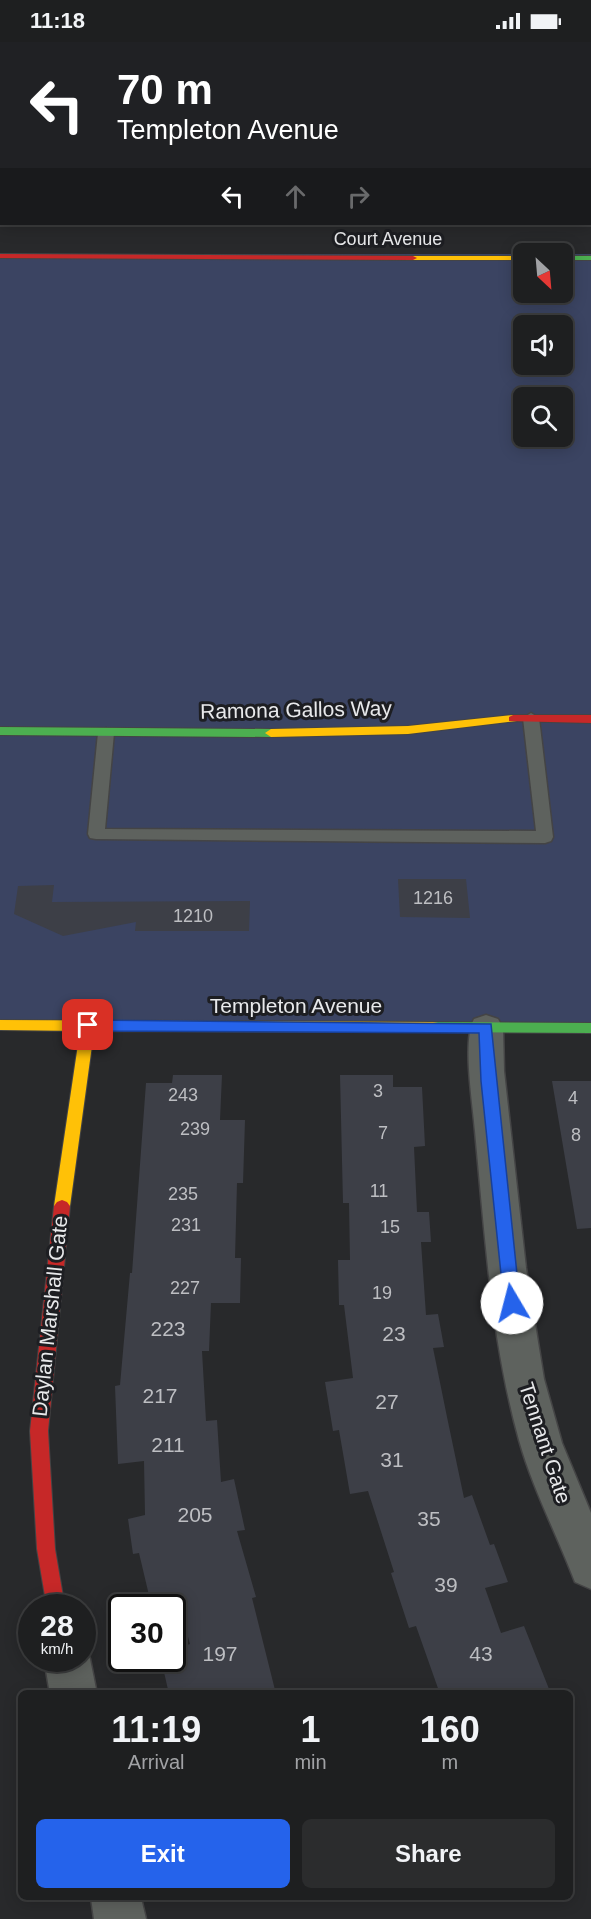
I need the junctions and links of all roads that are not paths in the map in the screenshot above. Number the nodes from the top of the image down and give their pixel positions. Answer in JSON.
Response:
{"nodes":[{"id":1,"x":0,"y":256,"type":"edge"},
{"id":2,"x":513,"y":258,"type":"edge"},
{"id":3,"x":573,"y":258,"type":"edge"},
{"id":4,"x":591,"y":258,"type":"edge"},
{"id":5,"x":531,"y":718,"type":"junction"},
{"id":6,"x":591,"y":719,"type":"edge"},
{"id":7,"x":0,"y":731,"type":"edge"},
{"id":8,"x":106,"y":733,"type":"junction"},
{"id":9,"x":0,"y":1025,"type":"edge"},
{"id":10,"x":88,"y":1025,"type":"junction"},
{"id":11,"x":486,"y":1028,"type":"junction"},
{"id":12,"x":591,"y":1028,"type":"edge"},
{"id":13,"x":591,"y":1567,"type":"edge"},
{"id":14,"x":54,"y":1594,"type":"edge"},
{"id":15,"x":70,"y":1672,"type":"edge"},
{"id":16,"x":73,"y":1690,"type":"edge"},
{"id":17,"x":116,"y":1900,"type":"edge"},
{"id":18,"x":120,"y":1919,"type":"edge"}],
"edges":[{"from":1,"to":2,"type":"street","name":"Court Avenue"},
{"from":3,"to":4,"type":"street"},
{"from":5,"to":6,"type":"street","name":"Ramona Gallos Way"},
{"from":5,"to":8,"type":"street","name":"Ramona Gallos Way"},
{"from":5,"to":8,"type":"lane"},
{"from":7,"to":8,"type":"street","name":"Ramona Gallos Way"},
{"from":9,"to":10,"type":"street","name":"Templeton Avenue"},
{"from":10,"to":11,"type":"street","name":"Templeton Avenue"},
{"from":10,"to":14,"type":"street","name":"Daylan Marshall Gate"},
{"from":11,"to":12,"type":"street","name":"Templeton Avenue"},
{"from":11,"to":13,"type":"street","name":"Tennant Gate"},
{"from":15,"to":16,"type":"street"},
{"from":17,"to":18,"type":"street"}]}
